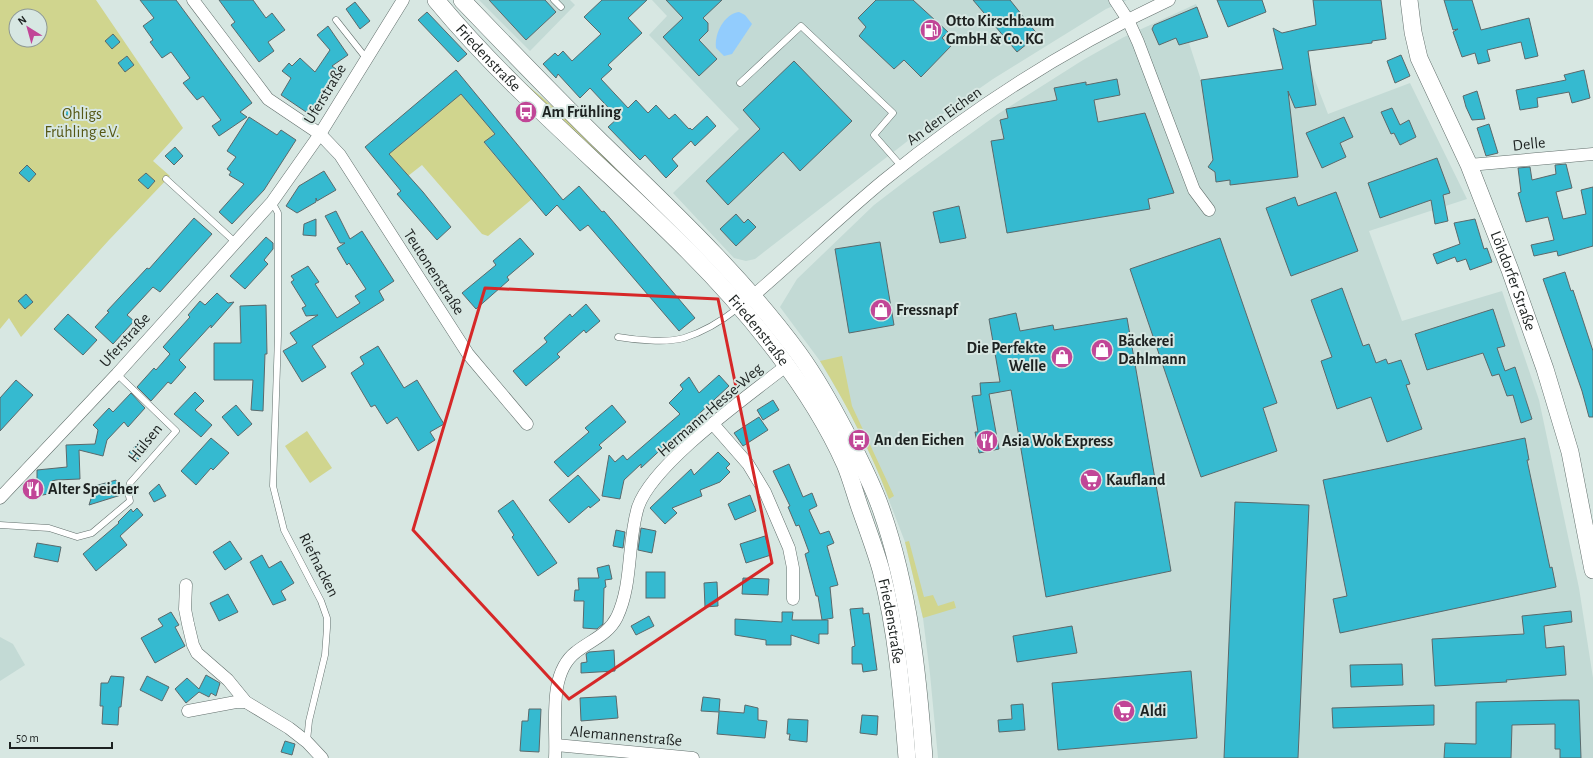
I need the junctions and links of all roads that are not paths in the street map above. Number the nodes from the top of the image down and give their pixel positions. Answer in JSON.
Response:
{"nodes":[{"id":1,"x":193,"y":0,"type":"edge"},
{"id":2,"x":403,"y":0,"type":"edge"},
{"id":3,"x":436,"y":0,"type":"edge"},
{"id":4,"x":462,"y":0,"type":"edge"},
{"id":5,"x":554,"y":0,"type":"edge"},
{"id":6,"x":1115,"y":0,"type":"edge"},
{"id":7,"x":1169,"y":0,"type":"edge"},
{"id":8,"x":1409,"y":0,"type":"edge"},
{"id":9,"x":561,"y":7,"type":"dead end"},
{"id":10,"x":336,"y":20,"type":"dead end"},
{"id":11,"x":1128,"y":20,"type":"junction"},
{"id":12,"x":366,"y":58,"type":"junction"},
{"id":13,"x":740,"y":83,"type":"dead end"},
{"id":14,"x":320,"y":134,"type":"junction"},
{"id":15,"x":1593,"y":154,"type":"edge"},
{"id":16,"x":1469,"y":165,"type":"junction"},
{"id":17,"x":902,"y":167,"type":"junction"},
{"id":18,"x":166,"y":179,"type":"dead end"},
{"id":19,"x":272,"y":202,"type":"junction"},
{"id":20,"x":1209,"y":210,"type":"dead end"},
{"id":21,"x":235,"y":242,"type":"junction"},
{"id":22,"x":746,"y":301,"type":"junction"},
{"id":23,"x":618,"y":338,"type":"dead end"},
{"id":24,"x":786,"y":366,"type":"junction"},
{"id":25,"x":117,"y":374,"type":"junction"},
{"id":26,"x":527,"y":424,"type":"dead end"},
{"id":27,"x":713,"y":424,"type":"junction"},
{"id":28,"x":0,"y":498,"type":"edge"},
{"id":29,"x":0,"y":524,"type":"edge"},
{"id":30,"x":1593,"y":570,"type":"edge"},
{"id":31,"x":186,"y":586,"type":"dead end"},
{"id":32,"x":793,"y":599,"type":"dead end"},
{"id":33,"x":246,"y":702,"type":"junction"},
{"id":34,"x":188,"y":711,"type":"dead end"},
{"id":35,"x":307,"y":742,"type":"junction"},
{"id":36,"x":556,"y":745,"type":"junction"},
{"id":37,"x":322,"y":758,"type":"edge"},
{"id":38,"x":555,"y":758,"type":"edge"},
{"id":39,"x":693,"y":758,"type":"edge"},
{"id":40,"x":907,"y":758,"type":"edge"},
{"id":41,"x":924,"y":758,"type":"edge"}],
"edges":[{"from":1,"to":14,"type":"street","name":"Teutonenstraße"},
{"from":2,"to":12,"type":"street","name":"Uferstraße"},
{"from":3,"to":22,"type":"main road","name":"Friedenstraße"},
{"from":4,"to":22,"type":"main road","name":"Friedenstraße"},
{"from":5,"to":9,"type":"lane"},
{"from":6,"to":11,"type":"street"},
{"from":7,"to":11,"type":"street","name":"An den Eichen"},
{"from":8,"to":16,"type":"main road","name":"Löhdorfer Straße"},
{"from":10,"to":12,"type":"lane"},
{"from":11,"to":17,"type":"street","name":"An den Eichen"},
{"from":11,"to":20,"type":"street"},
{"from":12,"to":14,"type":"street","name":"Uferstraße"},
{"from":13,"to":17,"type":"lane"},
{"from":14,"to":19,"type":"street","name":"Uferstraße"},
{"from":14,"to":26,"type":"street","name":"Teutonenstraße"},
{"from":15,"to":16,"type":"street","name":"Delle"},
{"from":16,"to":30,"type":"main road","name":"Löhdorfer Straße"},
{"from":17,"to":22,"type":"street","name":"An den Eichen"},
{"from":18,"to":21,"type":"lane"},
{"from":19,"to":21,"type":"street","name":"Uferstraße"},
{"from":19,"to":35,"type":"lane","name":"Riefnacken"},
{"from":21,"to":25,"type":"street","name":"Uferstraße"},
{"from":22,"to":23,"type":"lane"},
{"from":22,"to":24,"type":"main road","name":"Friedenstraße"},
{"from":22,"to":41,"type":"main road","name":"Friedenstraße"},
{"from":24,"to":27,"type":"street","name":"Hermann-Hesse-Weg"},
{"from":24,"to":40,"type":"main road","name":"Friedenstraße"},
{"from":25,"to":28,"type":"street","name":"Uferstraße"},
{"from":25,"to":29,"type":"lane","name":"Hülsen"},
{"from":27,"to":32,"type":"street"},
{"from":27,"to":36,"type":"street","name":"Hermann-Hesse-Weg"},
{"from":31,"to":33,"type":"street"},
{"from":33,"to":34,"type":"street"},
{"from":33,"to":35,"type":"street"},
{"from":35,"to":37,"type":"street"},
{"from":36,"to":38,"type":"street","name":"Hermann-Hesse-Weg"},
{"from":36,"to":39,"type":"street","name":"Alemannenstraße"}]}
